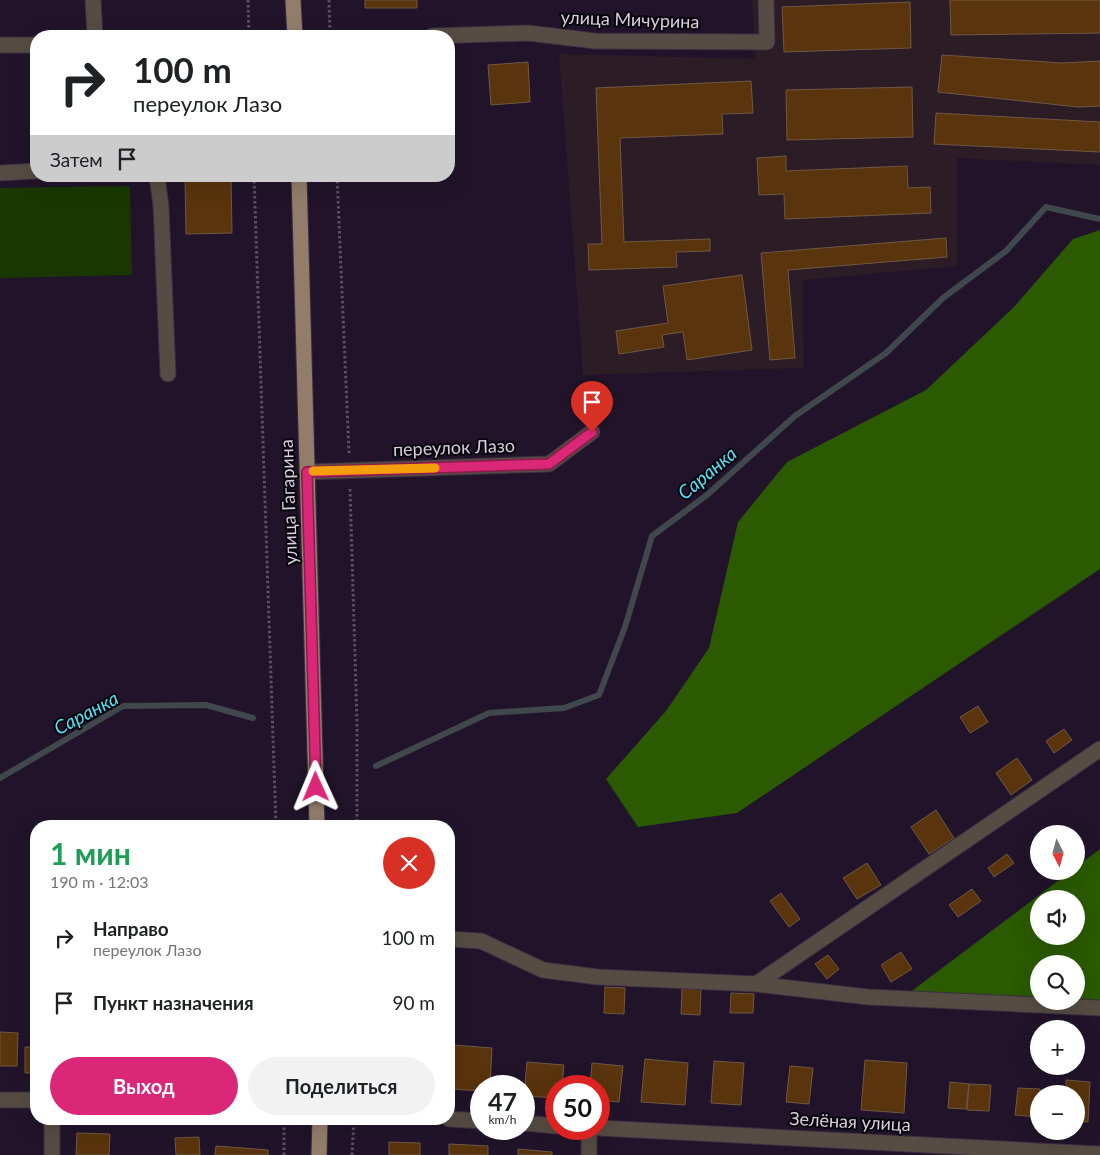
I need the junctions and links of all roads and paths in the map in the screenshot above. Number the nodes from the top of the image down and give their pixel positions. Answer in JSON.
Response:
{"nodes":[{"id":1,"x":93,"y":0,"type":"edge"},
{"id":2,"x":248,"y":0,"type":"edge"},
{"id":3,"x":294,"y":0,"type":"edge"},
{"id":4,"x":329,"y":0,"type":"edge"},
{"id":5,"x":766,"y":0,"type":"edge"},
{"id":6,"x":95,"y":30,"type":"edge"},
{"id":7,"x":249,"y":30,"type":"edge"},
{"id":8,"x":295,"y":30,"type":"edge"},
{"id":9,"x":330,"y":30,"type":"edge"},
{"id":10,"x":455,"y":35,"type":"edge"},
{"id":11,"x":0,"y":45,"type":"edge"},
{"id":12,"x":30,"y":45,"type":"edge"},
{"id":13,"x":30,"y":170,"type":"edge"},
{"id":14,"x":0,"y":172,"type":"edge"},
{"id":15,"x":158,"y":182,"type":"edge"},
{"id":16,"x":254,"y":182,"type":"edge"},
{"id":17,"x":299,"y":182,"type":"edge"},
{"id":18,"x":336,"y":182,"type":"edge"},
{"id":19,"x":168,"y":374,"type":"dead end"},
{"id":20,"x":592,"y":432,"type":"dead end"},
{"id":21,"x":350,"y":470,"type":"junction"},
{"id":22,"x":307,"y":472,"type":"junction"},
{"id":23,"x":1100,"y":749,"type":"edge"},
{"id":24,"x":276,"y":820,"type":"edge"},
{"id":25,"x":317,"y":820,"type":"edge"},
{"id":26,"x":357,"y":820,"type":"edge"},
{"id":27,"x":455,"y":939,"type":"edge"},
{"id":28,"x":756,"y":984,"type":"junction"},
{"id":29,"x":1100,"y":1008,"type":"edge"},
{"id":30,"x":0,"y":1100,"type":"edge"},
{"id":31,"x":30,"y":1100,"type":"edge"},
{"id":32,"x":455,"y":1119,"type":"edge"},
{"id":33,"x":470,"y":1120,"type":"edge"},
{"id":34,"x":52,"y":1125,"type":"edge"},
{"id":35,"x":284,"y":1125,"type":"edge"},
{"id":36,"x":320,"y":1125,"type":"edge"},
{"id":37,"x":354,"y":1125,"type":"edge"},
{"id":38,"x":610,"y":1129,"type":"edge"},
{"id":39,"x":589,"y":1140,"type":"edge"},
{"id":40,"x":838,"y":1148,"type":"edge"},
{"id":41,"x":1092,"y":1154,"type":"edge"},
{"id":42,"x":52,"y":1155,"type":"edge"},
{"id":43,"x":284,"y":1155,"type":"edge"},
{"id":44,"x":319,"y":1155,"type":"edge"},
{"id":45,"x":352,"y":1155,"type":"edge"},
{"id":46,"x":589,"y":1155,"type":"edge"}],
"edges":[{"from":1,"to":6,"type":"street"},
{"from":2,"to":7,"type":"path"},
{"from":3,"to":8,"type":"main road"},
{"from":4,"to":9,"type":"path"},
{"from":5,"to":10,"type":"street","name":"улица Мичурина"},
{"from":11,"to":12,"type":"street"},
{"from":13,"to":14,"type":"street"},
{"from":15,"to":19,"type":"street"},
{"from":16,"to":24,"type":"path"},
{"from":17,"to":22,"type":"main road","name":"улица Гагарина"},
{"from":18,"to":21,"type":"path"},
{"from":20,"to":21,"type":"street","name":"переулок Лазо"},
{"from":21,"to":22,"type":"street","name":"переулок Лазо"},
{"from":21,"to":26,"type":"path"},
{"from":22,"to":25,"type":"main road","name":"улица Гагарина"},
{"from":23,"to":28,"type":"street"},
{"from":27,"to":28,"type":"street"},
{"from":28,"to":29,"type":"street"},
{"from":30,"to":31,"type":"street"},
{"from":32,"to":33,"type":"street"},
{"from":34,"to":42,"type":"street"},
{"from":35,"to":43,"type":"path"},
{"from":36,"to":44,"type":"main road"},
{"from":37,"to":45,"type":"path"},
{"from":38,"to":40,"type":"street","name":"Зелёная улица"},
{"from":39,"to":46,"type":"street"},
{"from":40,"to":41,"type":"street","name":"Зелёная улица"}]}
